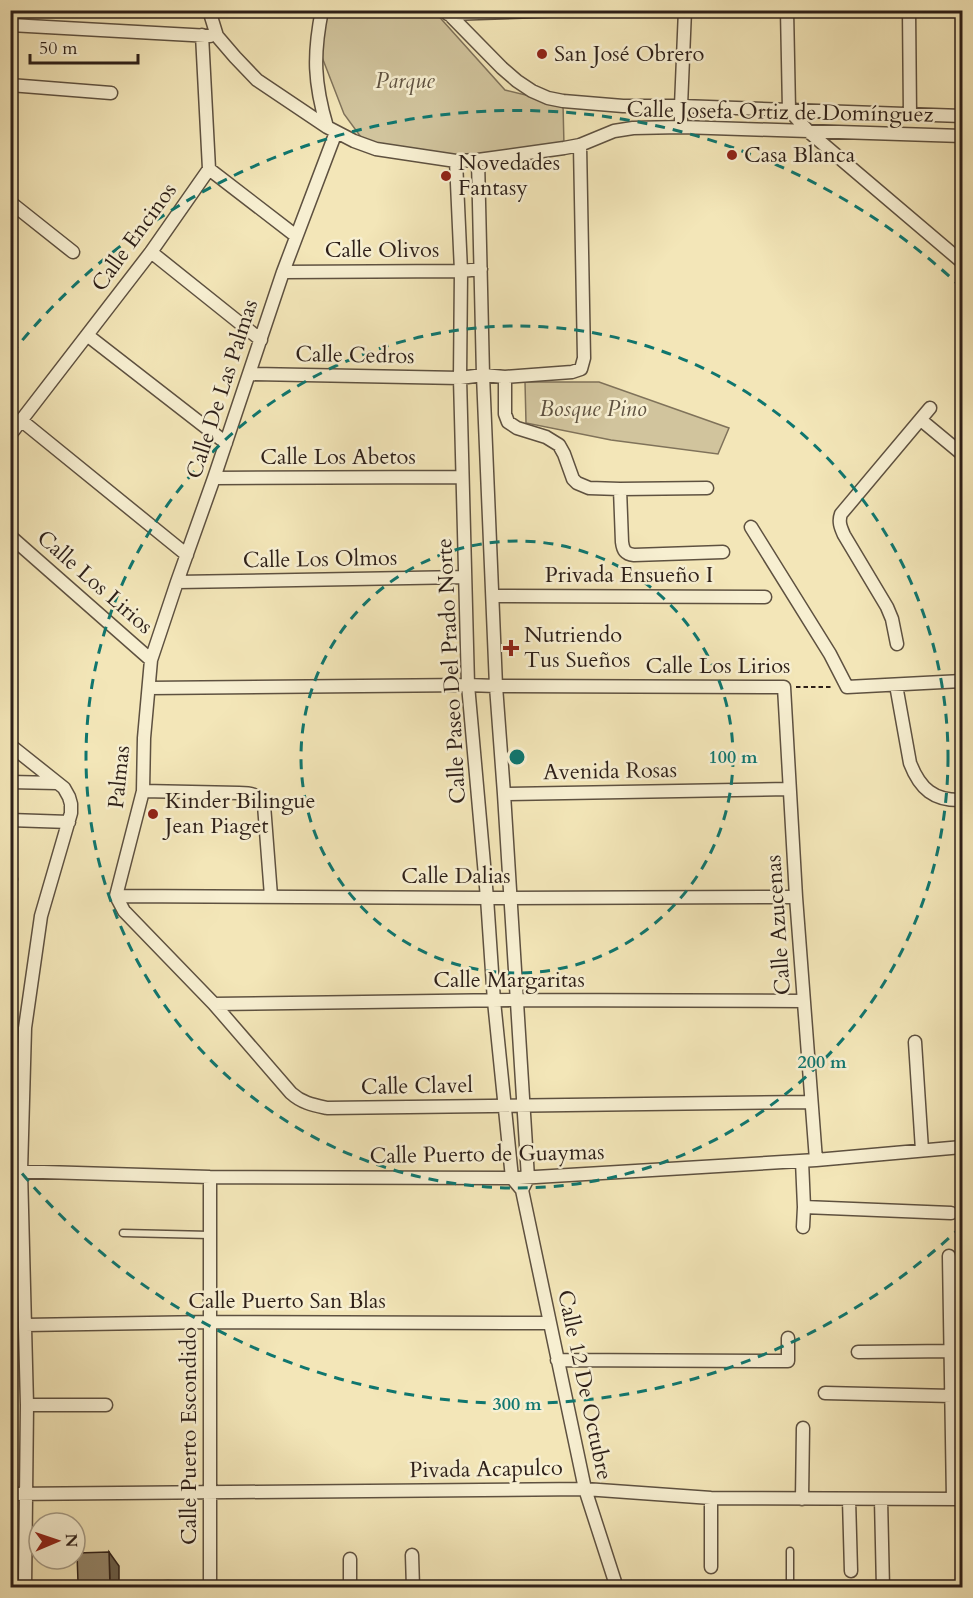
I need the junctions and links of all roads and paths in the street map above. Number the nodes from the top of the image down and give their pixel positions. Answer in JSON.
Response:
{"nodes":[{"id":1,"x":209,"y":10,"type":"edge"},
{"id":2,"x":322,"y":10,"type":"edge"},
{"id":3,"x":566,"y":10,"type":"edge"},
{"id":4,"x":685,"y":10,"type":"edge"},
{"id":5,"x":787,"y":10,"type":"edge"},
{"id":6,"x":909,"y":10,"type":"edge"},
{"id":7,"x":447,"y":12,"type":"edge"},
{"id":8,"x":10,"y":25,"type":"edge"},
{"id":9,"x":202,"y":35,"type":"junction"},
{"id":10,"x":217,"y":36,"type":"junction"},
{"id":11,"x":10,"y":85,"type":"edge"},
{"id":12,"x":111,"y":93,"type":"dead end"},
{"id":13,"x":681,"y":106,"type":"junction"},
{"id":14,"x":789,"y":110,"type":"junction"},
{"id":15,"x":910,"y":115,"type":"junction"},
{"id":16,"x":963,"y":116,"type":"edge"},
{"id":17,"x":681,"y":127,"type":"junction"},
{"id":18,"x":332,"y":129,"type":"junction"},
{"id":19,"x":809,"y":132,"type":"junction"},
{"id":20,"x":963,"y":136,"type":"edge"},
{"id":21,"x":580,"y":145,"type":"junction"},
{"id":22,"x":478,"y":160,"type":"junction"},
{"id":23,"x":456,"y":161,"type":"junction"},
{"id":24,"x":209,"y":169,"type":"junction"},
{"id":25,"x":10,"y":202,"type":"edge"},
{"id":26,"x":296,"y":236,"type":"junction"},
{"id":27,"x":73,"y":252,"type":"dead end"},
{"id":28,"x":151,"y":252,"type":"junction"},
{"id":29,"x":963,"y":262,"type":"edge"},
{"id":30,"x":481,"y":269,"type":"junction"},
{"id":31,"x":461,"y":270,"type":"junction"},
{"id":32,"x":282,"y":272,"type":"junction"},
{"id":33,"x":87,"y":335,"type":"junction"},
{"id":34,"x":261,"y":340,"type":"junction"},
{"id":35,"x":249,"y":374,"type":"junction"},
{"id":36,"x":483,"y":375,"type":"junction"},
{"id":37,"x":505,"y":377,"type":"junction"},
{"id":38,"x":460,"y":378,"type":"junction"},
{"id":39,"x":930,"y":408,"type":"dead end"},
{"id":40,"x":921,"y":420,"type":"junction"},
{"id":41,"x":22,"y":421,"type":"junction"},
{"id":42,"x":10,"y":435,"type":"edge"},
{"id":43,"x":226,"y":443,"type":"junction"},
{"id":44,"x":963,"y":454,"type":"edge"},
{"id":45,"x":462,"y":477,"type":"junction"},
{"id":46,"x":214,"y":478,"type":"junction"},
{"id":47,"x":707,"y":488,"type":"dead end"},
{"id":48,"x":620,"y":489,"type":"junction"},
{"id":49,"x":751,"y":527,"type":"dead end"},
{"id":50,"x":10,"y":536,"type":"edge"},
{"id":51,"x":723,"y":552,"type":"dead end"},
{"id":52,"x":187,"y":555,"type":"junction"},
{"id":53,"x":465,"y":577,"type":"junction"},
{"id":54,"x":177,"y":582,"type":"junction"},
{"id":55,"x":493,"y":596,"type":"junction"},
{"id":56,"x":765,"y":597,"type":"dead end"},
{"id":57,"x":897,"y":644,"type":"dead end"},
{"id":58,"x":151,"y":660,"type":"junction"},
{"id":59,"x":963,"y":681,"type":"edge"},
{"id":60,"x":468,"y":685,"type":"junction"},
{"id":61,"x":896,"y":685,"type":"junction"},
{"id":62,"x":496,"y":686,"type":"junction"},
{"id":63,"x":784,"y":687,"type":"junction"},
{"id":64,"x":847,"y":687,"type":"junction"},
{"id":65,"x":149,"y":688,"type":"junction"},
{"id":66,"x":10,"y":745,"type":"edge"},
{"id":67,"x":10,"y":782,"type":"edge"},
{"id":68,"x":57,"y":783,"type":"junction"},
{"id":69,"x":789,"y":789,"type":"junction"},
{"id":70,"x":143,"y":791,"type":"junction"},
{"id":71,"x":504,"y":794,"type":"junction"},
{"id":72,"x":963,"y":800,"type":"edge"},
{"id":73,"x":10,"y":820,"type":"edge"},
{"id":74,"x":69,"y":822,"type":"junction"},
{"id":75,"x":116,"y":896,"type":"junction"},
{"id":76,"x":271,"y":896,"type":"junction"},
{"id":77,"x":796,"y":897,"type":"junction"},
{"id":78,"x":487,"y":898,"type":"junction"},
{"id":79,"x":510,"y":898,"type":"junction"},
{"id":80,"x":516,"y":1000,"type":"junction"},
{"id":81,"x":494,"y":1001,"type":"junction"},
{"id":82,"x":804,"y":1001,"type":"junction"},
{"id":83,"x":214,"y":1004,"type":"junction"},
{"id":84,"x":915,"y":1042,"type":"dead end"},
{"id":85,"x":811,"y":1102,"type":"junction"},
{"id":86,"x":523,"y":1105,"type":"junction"},
{"id":87,"x":504,"y":1106,"type":"junction"},
{"id":88,"x":963,"y":1147,"type":"edge"},
{"id":89,"x":922,"y":1150,"type":"junction"},
{"id":90,"x":816,"y":1160,"type":"junction"},
{"id":91,"x":802,"y":1161,"type":"junction"},
{"id":92,"x":16,"y":1171,"type":"edge"},
{"id":93,"x":210,"y":1177,"type":"junction"},
{"id":94,"x":512,"y":1178,"type":"junction"},
{"id":95,"x":528,"y":1178,"type":"junction"},
{"id":96,"x":522,"y":1190,"type":"junction"},
{"id":97,"x":804,"y":1207,"type":"junction"},
{"id":98,"x":951,"y":1213,"type":"dead end"},
{"id":99,"x":803,"y":1227,"type":"dead end"},
{"id":100,"x":123,"y":1233,"type":"dead end"},
{"id":101,"x":210,"y":1235,"type":"junction"},
{"id":102,"x":949,"y":1256,"type":"dead end"},
{"id":103,"x":10,"y":1260,"type":"edge"},
{"id":104,"x":24,"y":1261,"type":"junction"},
{"id":105,"x":210,"y":1322,"type":"junction"},
{"id":106,"x":549,"y":1323,"type":"junction"},
{"id":107,"x":25,"y":1325,"type":"junction"},
{"id":108,"x":788,"y":1338,"type":"dead end"},
{"id":109,"x":951,"y":1351,"type":"junction"},
{"id":110,"x":858,"y":1352,"type":"dead end"},
{"id":111,"x":558,"y":1360,"type":"junction"},
{"id":112,"x":825,"y":1393,"type":"dead end"},
{"id":113,"x":952,"y":1396,"type":"junction"},
{"id":114,"x":27,"y":1405,"type":"junction"},
{"id":115,"x":106,"y":1405,"type":"dead end"},
{"id":116,"x":803,"y":1428,"type":"dead end"},
{"id":117,"x":585,"y":1490,"type":"junction"},
{"id":118,"x":210,"y":1493,"type":"junction"},
{"id":119,"x":10,"y":1494,"type":"edge"},
{"id":120,"x":26,"y":1495,"type":"junction"},
{"id":121,"x":711,"y":1498,"type":"junction"},
{"id":122,"x":802,"y":1499,"type":"junction"},
{"id":123,"x":849,"y":1499,"type":"junction"},
{"id":124,"x":881,"y":1499,"type":"junction"},
{"id":125,"x":958,"y":1499,"type":"edge"},
{"id":126,"x":790,"y":1551,"type":"dead end"},
{"id":127,"x":412,"y":1555,"type":"dead end"},
{"id":128,"x":350,"y":1559,"type":"dead end"},
{"id":129,"x":711,"y":1567,"type":"dead end"},
{"id":130,"x":851,"y":1571,"type":"dead end"},
{"id":131,"x":25,"y":1587,"type":"edge"},
{"id":132,"x":152,"y":1587,"type":"edge"},
{"id":133,"x":184,"y":1587,"type":"edge"},
{"id":134,"x":210,"y":1587,"type":"edge"},
{"id":135,"x":350,"y":1587,"type":"edge"},
{"id":136,"x":413,"y":1587,"type":"edge"},
{"id":137,"x":617,"y":1587,"type":"edge"},
{"id":138,"x":790,"y":1587,"type":"edge"},
{"id":139,"x":883,"y":1587,"type":"edge"}],
"edges":[{"from":1,"to":10,"type":"street"},
{"from":2,"to":18,"type":"street"},
{"from":3,"to":7,"type":"street"},
{"from":4,"to":13,"type":"street"},
{"from":5,"to":14,"type":"street"},
{"from":6,"to":15,"type":"street"},
{"from":7,"to":13,"type":"street","name":"Calle Josefa Ortiz de Domínguez"},
{"from":8,"to":9,"type":"street"},
{"from":9,"to":10,"type":"street"},
{"from":9,"to":24,"type":"street"},
{"from":10,"to":18,"type":"street","name":"Calle Josefa Ortiz de Domínguez"},
{"from":11,"to":12,"type":"street"},
{"from":13,"to":14,"type":"street","name":"Calle Josefa Ortiz de Domínguez"},
{"from":13,"to":17,"type":"street"},
{"from":14,"to":15,"type":"street","name":"Calle Josefa Ortiz de Domínguez"},
{"from":14,"to":19,"type":"street"},
{"from":15,"to":16,"type":"street","name":"Calle Josefa Ortiz de Domínguez"},
{"from":17,"to":19,"type":"street","name":"Calle Josefa Ortiz de Domínguez"},
{"from":17,"to":21,"type":"street","name":"Calle Josefa Ortiz de Domínguez"},
{"from":18,"to":23,"type":"street","name":"Calle Josefa Ortiz de Domínguez"},
{"from":18,"to":26,"type":"street","name":"Calle De Las Palmas"},
{"from":19,"to":20,"type":"street","name":"Calle Josefa Ortiz de Domínguez"},
{"from":19,"to":29,"type":"street"},
{"from":21,"to":22,"type":"street","name":"Calle Josefa Ortiz de Domínguez"},
{"from":21,"to":37,"type":"street","name":"Calle Cedros"},
{"from":22,"to":23,"type":"street","name":"Calle Josefa Ortiz de Domínguez"},
{"from":22,"to":30,"type":"street","name":"Calle Paseo Del Prado Norte"},
{"from":23,"to":31,"type":"street","name":"Calle Paseo Del Prado Norte"},
{"from":24,"to":26,"type":"street","name":"Calle Olivos"},
{"from":24,"to":28,"type":"street","name":"Calle Encinos"},
{"from":25,"to":27,"type":"street"},
{"from":26,"to":32,"type":"street","name":"Calle De Las Palmas"},
{"from":28,"to":33,"type":"street","name":"Calle Encinos"},
{"from":28,"to":34,"type":"street"},
{"from":30,"to":31,"type":"street","name":"Calle Olivos"},
{"from":30,"to":36,"type":"street","name":"Calle Paseo Del Prado Norte"},
{"from":31,"to":32,"type":"street","name":"Calle Olivos"},
{"from":31,"to":38,"type":"street","name":"Calle Paseo Del Prado Norte"},
{"from":32,"to":34,"type":"street","name":"Calle De Las Palmas"},
{"from":33,"to":41,"type":"street","name":"Calle Encinos"},
{"from":33,"to":43,"type":"street"},
{"from":34,"to":35,"type":"street","name":"Calle De Las Palmas"},
{"from":35,"to":38,"type":"street","name":"Calle Cedros"},
{"from":35,"to":43,"type":"street","name":"Calle De Las Palmas"},
{"from":36,"to":37,"type":"street","name":"Calle Cedros"},
{"from":36,"to":38,"type":"street","name":"Calle Cedros"},
{"from":36,"to":55,"type":"street","name":"Calle Paseo Del Prado Norte"},
{"from":37,"to":48,"type":"street"},
{"from":38,"to":45,"type":"street","name":"Calle Paseo Del Prado Norte"},
{"from":39,"to":40,"type":"street"},
{"from":40,"to":44,"type":"street"},
{"from":40,"to":57,"type":"street"},
{"from":41,"to":42,"type":"street","name":"Calle Encinos"},
{"from":41,"to":52,"type":"street"},
{"from":43,"to":46,"type":"street","name":"Calle De Las Palmas"},
{"from":45,"to":46,"type":"street","name":"Calle Los Abetos"},
{"from":45,"to":53,"type":"street","name":"Calle Paseo Del Prado Norte"},
{"from":46,"to":52,"type":"street","name":"Calle De Las Palmas"},
{"from":47,"to":48,"type":"street"},
{"from":48,"to":51,"type":"street"},
{"from":49,"to":64,"type":"street"},
{"from":50,"to":58,"type":"street","name":"Calle Los Lirios"},
{"from":52,"to":54,"type":"street","name":"Calle De Las Palmas"},
{"from":53,"to":54,"type":"street","name":"Calle Los Olmos"},
{"from":53,"to":60,"type":"street","name":"Calle Paseo Del Prado Norte"},
{"from":54,"to":58,"type":"street","name":"Calle De Las Palmas"},
{"from":55,"to":56,"type":"street","name":"Privada Ensueño I"},
{"from":55,"to":62,"type":"street","name":"Calle Paseo Del Prado Norte"},
{"from":58,"to":65,"type":"street","name":"Palmas"},
{"from":59,"to":61,"type":"street"},
{"from":60,"to":62,"type":"street","name":"Calle Los Lirios"},
{"from":60,"to":65,"type":"street","name":"Calle Los Lirios"},
{"from":60,"to":78,"type":"street","name":"Calle Paseo Del Prado Norte"},
{"from":61,"to":64,"type":"street"},
{"from":61,"to":72,"type":"street"},
{"from":62,"to":63,"type":"street","name":"Calle Los Lirios"},
{"from":62,"to":71,"type":"street","name":"Calle Paseo Del Prado Norte"},
{"from":63,"to":64,"type":"path","name":"Calle Los Lirios"},
{"from":63,"to":69,"type":"street","name":"Calle Azucenas"},
{"from":65,"to":70,"type":"street","name":"Palmas"},
{"from":66,"to":68,"type":"street"},
{"from":67,"to":68,"type":"street"},
{"from":68,"to":74,"type":"street"},
{"from":69,"to":71,"type":"street","name":"Avenida Rosas"},
{"from":69,"to":77,"type":"street","name":"Calle Azucenas"},
{"from":70,"to":75,"type":"street","name":"Palmas"},
{"from":70,"to":76,"type":"street"},
{"from":71,"to":79,"type":"street","name":"Calle Paseo Del Prado Norte"},
{"from":73,"to":74,"type":"street"},
{"from":74,"to":92,"type":"street"},
{"from":75,"to":76,"type":"street","name":"Calle Dalias"},
{"from":75,"to":83,"type":"street","name":"Calle Clavel"},
{"from":76,"to":78,"type":"street","name":"Calle Dalias"},
{"from":77,"to":79,"type":"street","name":"Calle Dalias"},
{"from":77,"to":82,"type":"street","name":"Calle Azucenas"},
{"from":78,"to":79,"type":"street","name":"Calle Dalias"},
{"from":78,"to":81,"type":"street","name":"Calle Paseo Del Prado Norte"},
{"from":79,"to":80,"type":"street","name":"Calle Paseo Del Prado Norte"},
{"from":80,"to":81,"type":"street","name":"Calle Margaritas"},
{"from":80,"to":82,"type":"street","name":"Calle Margaritas"},
{"from":80,"to":86,"type":"street","name":"Calle Paseo Del Prado Norte"},
{"from":81,"to":83,"type":"street","name":"Calle Margaritas"},
{"from":81,"to":87,"type":"street","name":"Calle Paseo Del Prado Norte"},
{"from":82,"to":85,"type":"street","name":"Calle Azucenas"},
{"from":83,"to":87,"type":"street","name":"Calle Clavel"},
{"from":84,"to":89,"type":"street"},
{"from":85,"to":86,"type":"street","name":"Calle Clavel"},
{"from":85,"to":90,"type":"street","name":"Calle Azucenas"},
{"from":86,"to":87,"type":"street","name":"Calle Clavel"},
{"from":86,"to":95,"type":"street","name":"Calle Paseo Del Prado Norte"},
{"from":87,"to":94,"type":"street","name":"Calle Paseo Del Prado Norte"},
{"from":88,"to":89,"type":"street","name":"Calle Puerto de Guaymas"},
{"from":89,"to":90,"type":"street","name":"Calle Puerto de Guaymas"},
{"from":90,"to":91,"type":"street","name":"Calle Puerto de Guaymas"},
{"from":91,"to":95,"type":"street","name":"Calle Puerto de Guaymas"},
{"from":91,"to":97,"type":"street"},
{"from":92,"to":93,"type":"street","name":"Calle Puerto de Guaymas"},
{"from":92,"to":104,"type":"street"},
{"from":93,"to":94,"type":"street","name":"Calle Puerto de Guaymas"},
{"from":93,"to":101,"type":"street","name":"Calle Puerto Escondido"},
{"from":94,"to":95,"type":"street","name":"Calle Puerto de Guaymas"},
{"from":94,"to":96,"type":"street","name":"Calle 12 De Octubre"},
{"from":95,"to":96,"type":"street"},
{"from":96,"to":106,"type":"street","name":"Calle 12 De Octubre"},
{"from":97,"to":98,"type":"street"},
{"from":97,"to":99,"type":"street"},
{"from":100,"to":101,"type":"lane"},
{"from":101,"to":105,"type":"street","name":"Calle Puerto Escondido"},
{"from":102,"to":109,"type":"street"},
{"from":103,"to":104,"type":"street"},
{"from":104,"to":107,"type":"street"},
{"from":105,"to":106,"type":"street","name":"Calle Puerto San Blas"},
{"from":105,"to":107,"type":"street","name":"Calle Puerto San Blas"},
{"from":105,"to":118,"type":"street","name":"Calle Puerto Escondido"},
{"from":106,"to":111,"type":"street","name":"Calle 12 De Octubre"},
{"from":107,"to":114,"type":"street"},
{"from":108,"to":111,"type":"street"},
{"from":109,"to":110,"type":"street"},
{"from":109,"to":113,"type":"street"},
{"from":111,"to":117,"type":"street","name":"Calle 12 De Octubre"},
{"from":112,"to":113,"type":"street"},
{"from":113,"to":125,"type":"street"},
{"from":114,"to":115,"type":"street"},
{"from":114,"to":120,"type":"street"},
{"from":116,"to":122,"type":"street"},
{"from":117,"to":118,"type":"street","name":"Pivada Acapulco"},
{"from":117,"to":121,"type":"street","name":"Pivada Acapulco"},
{"from":117,"to":137,"type":"street","name":"Calle 12 De Octubre"},
{"from":118,"to":120,"type":"street","name":"Pivada Acapulco"},
{"from":118,"to":134,"type":"street","name":"Calle Puerto Escondido"},
{"from":119,"to":120,"type":"street","name":"Pivada Acapulco"},
{"from":120,"to":131,"type":"street"},
{"from":121,"to":122,"type":"street","name":"Pivada Acapulco"},
{"from":121,"to":129,"type":"street"},
{"from":122,"to":123,"type":"street","name":"Pivada Acapulco"},
{"from":123,"to":124,"type":"street","name":"Pivada Acapulco"},
{"from":123,"to":130,"type":"street"},
{"from":124,"to":125,"type":"street","name":"Pivada Acapulco"},
{"from":124,"to":139,"type":"street"},
{"from":126,"to":138,"type":"lane"},
{"from":127,"to":136,"type":"street"},
{"from":128,"to":135,"type":"street"},
{"from":132,"to":133,"type":"lane"}]}
